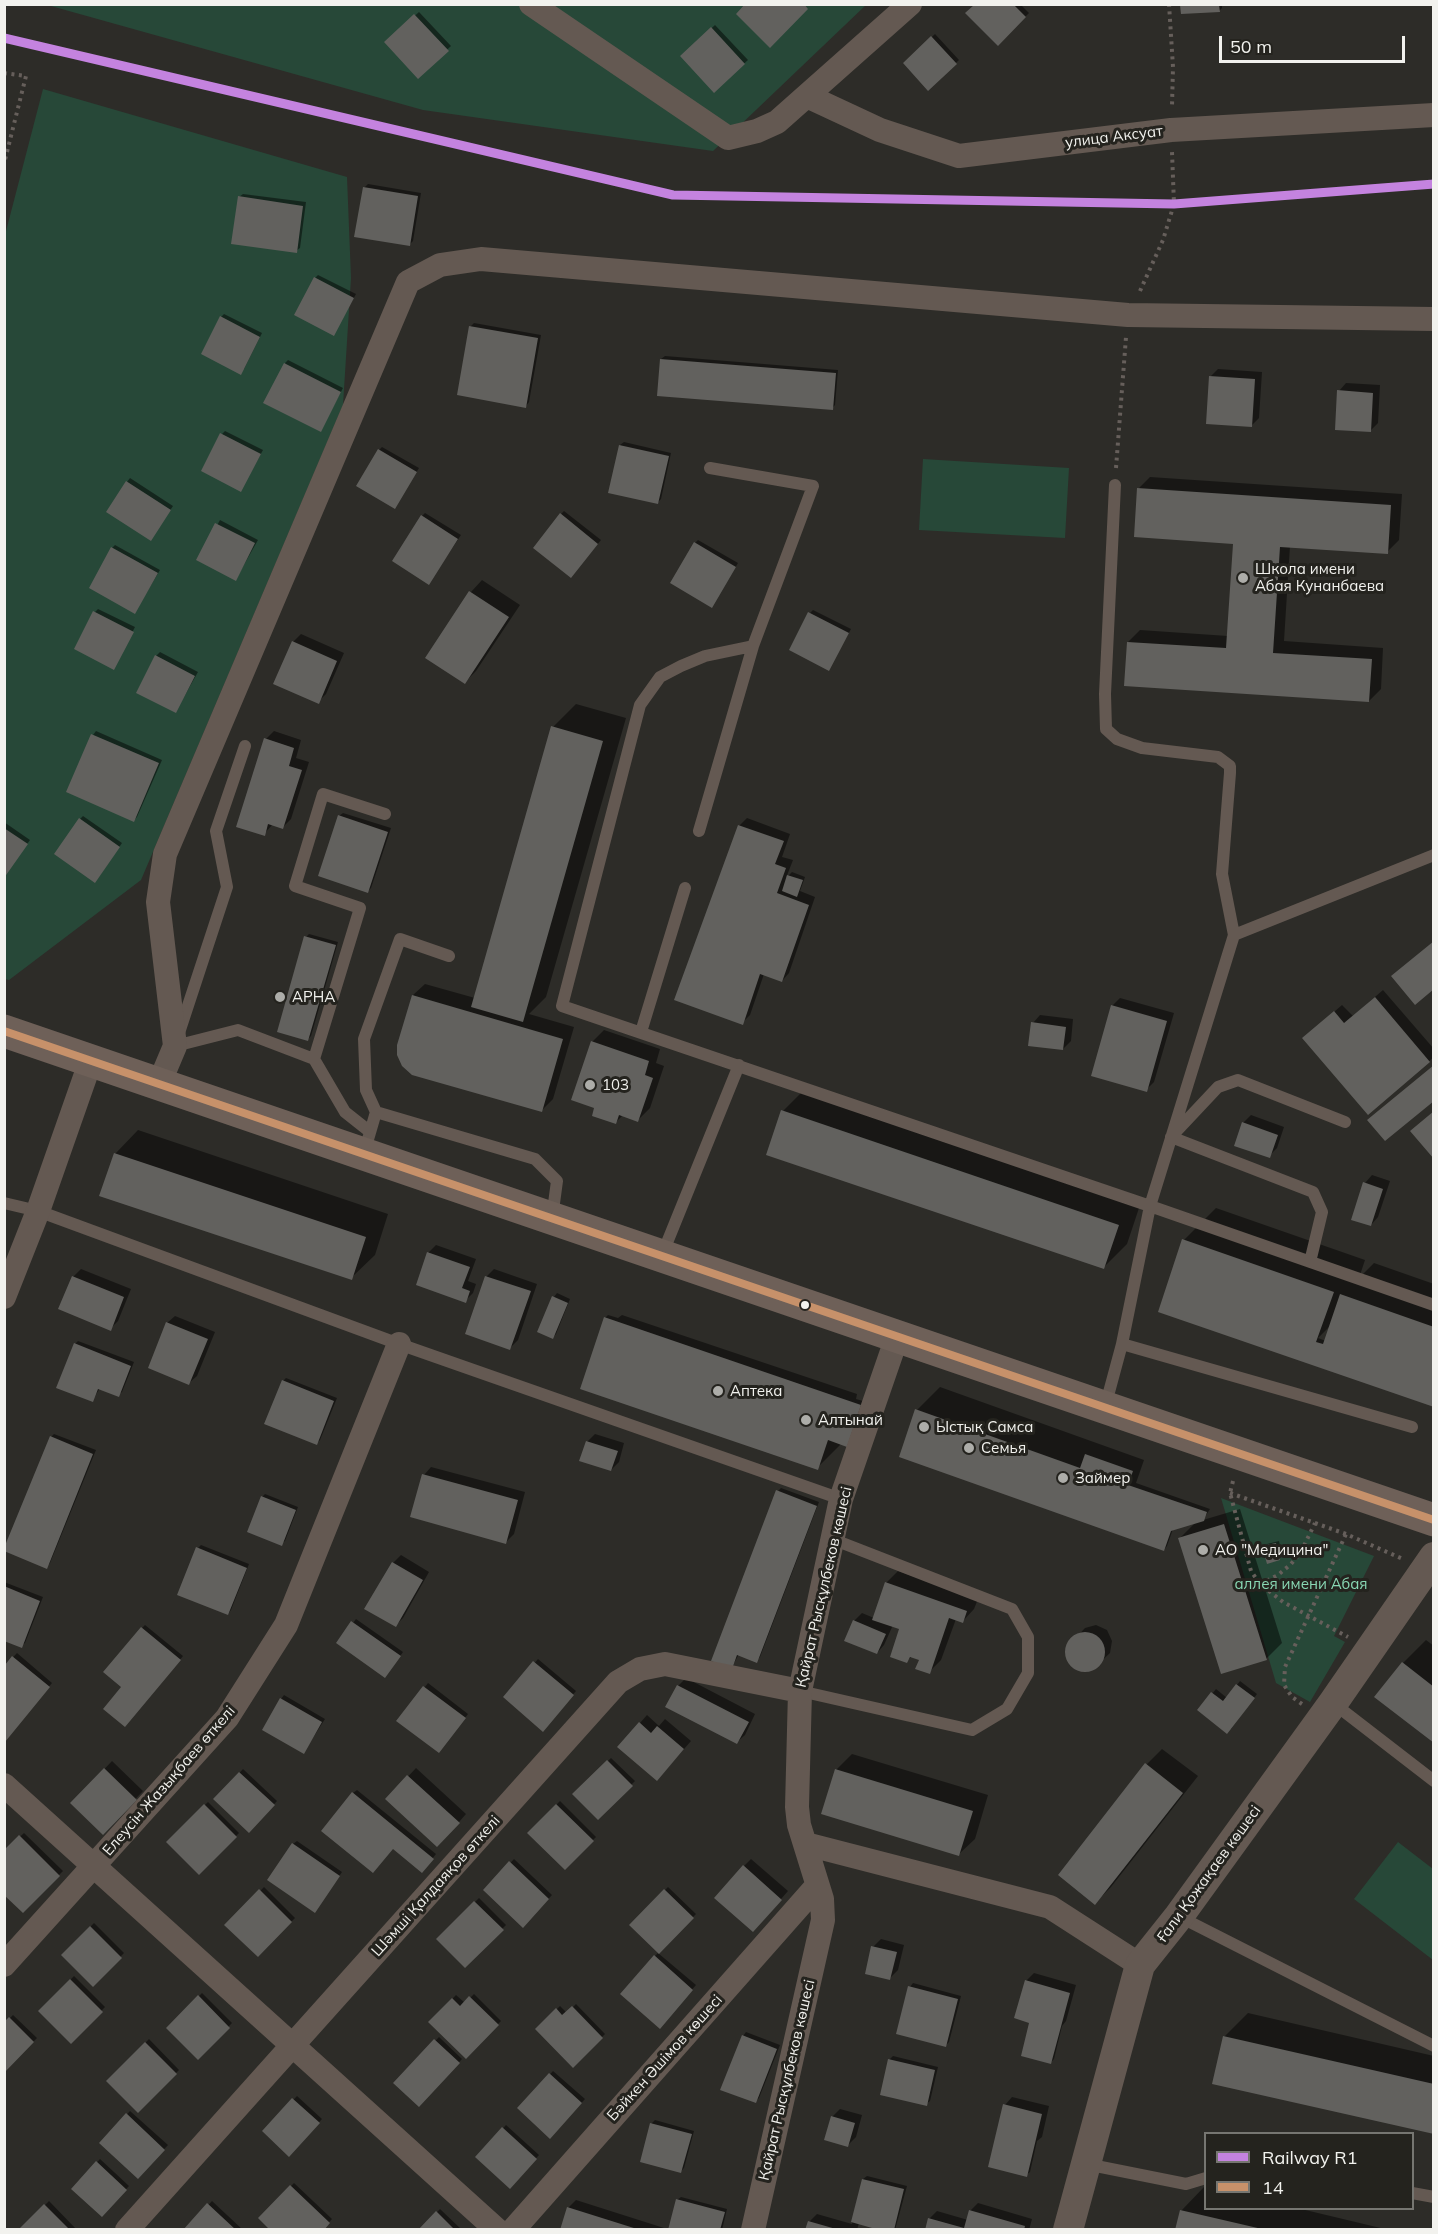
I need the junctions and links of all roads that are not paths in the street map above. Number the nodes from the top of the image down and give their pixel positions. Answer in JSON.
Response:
{"nodes":[{"id":1,"x":531,"y":4,"type":"edge"},
{"id":2,"x":910,"y":4,"type":"edge"},
{"id":3,"x":807,"y":96,"type":"junction"},
{"id":4,"x":1434,"y":115,"type":"edge"},
{"id":5,"x":1434,"y":319,"type":"edge"},
{"id":6,"x":710,"y":468,"type":"dead end"},
{"id":7,"x":1115,"y":485,"type":"road end"},
{"id":8,"x":753,"y":645,"type":"junction"},
{"id":9,"x":245,"y":746,"type":"dead end"},
{"id":10,"x":386,"y":814,"type":"dead end"},
{"id":11,"x":699,"y":831,"type":"dead end"},
{"id":12,"x":1434,"y":855,"type":"edge"},
{"id":13,"x":686,"y":888,"type":"dead end"},
{"id":14,"x":1234,"y":935,"type":"junction"},
{"id":15,"x":449,"y":956,"type":"dead end"},
{"id":16,"x":4,"y":1031,"type":"edge"},
{"id":17,"x":640,"y":1032,"type":"junction"},
{"id":18,"x":175,"y":1046,"type":"junction"},
{"id":19,"x":314,"y":1059,"type":"junction"},
{"id":20,"x":91,"y":1060,"type":"junction"},
{"id":21,"x":739,"y":1065,"type":"junction"},
{"id":22,"x":159,"y":1084,"type":"junction"},
{"id":23,"x":376,"y":1112,"type":"junction"},
{"id":24,"x":1345,"y":1122,"type":"dead end"},
{"id":25,"x":1171,"y":1137,"type":"junction"},
{"id":26,"x":367,"y":1142,"type":"junction"},
{"id":27,"x":4,"y":1203,"type":"edge"},
{"id":28,"x":1150,"y":1206,"type":"junction"},
{"id":29,"x":38,"y":1211,"type":"junction"},
{"id":30,"x":552,"y":1219,"type":"junction"},
{"id":31,"x":662,"y":1255,"type":"junction"},
{"id":32,"x":1310,"y":1262,"type":"junction"},
{"id":33,"x":4,"y":1297,"type":"edge"},
{"id":34,"x":1434,"y":1305,"type":"edge"},
{"id":35,"x":897,"y":1337,"type":"junction"},
{"id":36,"x":399,"y":1344,"type":"junction"},
{"id":37,"x":1122,"y":1344,"type":"junction"},
{"id":38,"x":1105,"y":1408,"type":"junction"},
{"id":39,"x":1412,"y":1426,"type":"dead end"},
{"id":40,"x":841,"y":1499,"type":"junction"},
{"id":41,"x":1434,"y":1520,"type":"edge"},
{"id":42,"x":832,"y":1539,"type":"junction"},
{"id":43,"x":1430,"y":1563,"type":"edge"},
{"id":44,"x":800,"y":1691,"type":"junction"},
{"id":45,"x":1328,"y":1710,"type":"junction"},
{"id":46,"x":1434,"y":1781,"type":"edge"},
{"id":47,"x":4,"y":1785,"type":"edge"},
{"id":48,"x":806,"y":1844,"type":"junction"},
{"id":49,"x":94,"y":1868,"type":"junction"},
{"id":50,"x":816,"y":1887,"type":"junction"},
{"id":51,"x":1179,"y":1916,"type":"junction"},
{"id":52,"x":4,"y":1965,"type":"edge"},
{"id":53,"x":1140,"y":1965,"type":"junction"},
{"id":54,"x":294,"y":2044,"type":"junction"},
{"id":55,"x":1434,"y":2046,"type":"edge"},
{"id":56,"x":1085,"y":2164,"type":"junction"},
{"id":57,"x":1204,"y":2179,"type":"edge"},
{"id":58,"x":1414,"y":2193,"type":"edge"},
{"id":59,"x":1434,"y":2197,"type":"edge"},
{"id":60,"x":127,"y":2229,"type":"edge"},
{"id":61,"x":497,"y":2229,"type":"edge"},
{"id":62,"x":513,"y":2229,"type":"edge"},
{"id":63,"x":753,"y":2229,"type":"edge"},
{"id":64,"x":1068,"y":2229,"type":"edge"}],
"edges":[{"from":1,"to":3,"type":"street"},
{"from":2,"to":3,"type":"street"},
{"from":3,"to":4,"type":"street","name":"улица Аксуат"},
{"from":5,"to":18,"type":"street"},
{"from":6,"to":8,"type":"lane"},
{"from":7,"to":14,"type":"lane"},
{"from":8,"to":11,"type":"lane"},
{"from":8,"to":17,"type":"lane"},
{"from":9,"to":18,"type":"lane"},
{"from":10,"to":19,"type":"lane"},
{"from":12,"to":14,"type":"lane"},
{"from":13,"to":17,"type":"lane"},
{"from":14,"to":25,"type":"lane"},
{"from":15,"to":23,"type":"lane"},
{"from":16,"to":20,"type":"main road"},
{"from":17,"to":21,"type":"lane"},
{"from":18,"to":19,"type":"lane"},
{"from":18,"to":22,"type":"street"},
{"from":19,"to":26,"type":"lane"},
{"from":20,"to":22,"type":"main road"},
{"from":20,"to":29,"type":"street"},
{"from":21,"to":28,"type":"lane"},
{"from":21,"to":31,"type":"lane"},
{"from":22,"to":26,"type":"main road"},
{"from":23,"to":26,"type":"lane"},
{"from":23,"to":30,"type":"lane"},
{"from":24,"to":25,"type":"lane"},
{"from":25,"to":28,"type":"lane"},
{"from":25,"to":32,"type":"lane"},
{"from":26,"to":30,"type":"main road"},
{"from":27,"to":29,"type":"lane"},
{"from":28,"to":32,"type":"lane"},
{"from":28,"to":37,"type":"lane"},
{"from":29,"to":33,"type":"street"},
{"from":29,"to":36,"type":"lane"},
{"from":30,"to":31,"type":"main road"},
{"from":31,"to":35,"type":"main road"},
{"from":32,"to":34,"type":"lane"},
{"from":35,"to":38,"type":"main road"},
{"from":35,"to":40,"type":"street","name":"Қайрат Рысқұлбеков көшесі"},
{"from":36,"to":40,"type":"lane"},
{"from":36,"to":49,"type":"street","name":"Елеусін Жазықбаев өткелі"},
{"from":37,"to":38,"type":"lane"},
{"from":37,"to":39,"type":"lane"},
{"from":38,"to":41,"type":"main road"},
{"from":40,"to":42,"type":"street","name":"Қайрат Рысқұлбеков көшесі"},
{"from":42,"to":44,"type":"street","name":"Қайрат Рысқұлбеков көшесі"},
{"from":42,"to":44,"type":"lane"},
{"from":43,"to":45,"type":"street","name":"Ғали Қожақаев көшесі"},
{"from":44,"to":48,"type":"street","name":"Қайрат Рысқұлбеков көшесі"},
{"from":44,"to":54,"type":"street","name":"Шәмші Қалдаяқов өткелі"},
{"from":45,"to":46,"type":"lane"},
{"from":45,"to":51,"type":"street","name":"Ғали Қожақаев көшесі"},
{"from":47,"to":49,"type":"street"},
{"from":48,"to":50,"type":"street","name":"Қайрат Рысқұлбеков көшесі"},
{"from":48,"to":53,"type":"street"},
{"from":49,"to":52,"type":"street","name":"Елеусін Жазықбаев өткелі"},
{"from":49,"to":54,"type":"street"},
{"from":50,"to":62,"type":"street","name":"Бәйкен Әшімов көшесі"},
{"from":50,"to":63,"type":"street","name":"Қайрат Рысқұлбеков көшесі"},
{"from":51,"to":53,"type":"street","name":"Ғали Қожақаев көшесі"},
{"from":51,"to":55,"type":"lane"},
{"from":53,"to":56,"type":"street","name":"Ғали Қожақаев көшесі"},
{"from":54,"to":60,"type":"street","name":"Шәмші Қалдаяқов өткелі"},
{"from":54,"to":61,"type":"street"},
{"from":56,"to":57,"type":"lane"},
{"from":56,"to":64,"type":"street","name":"Ғали Қожақаев көшесі"},
{"from":58,"to":59,"type":"lane"}]}
